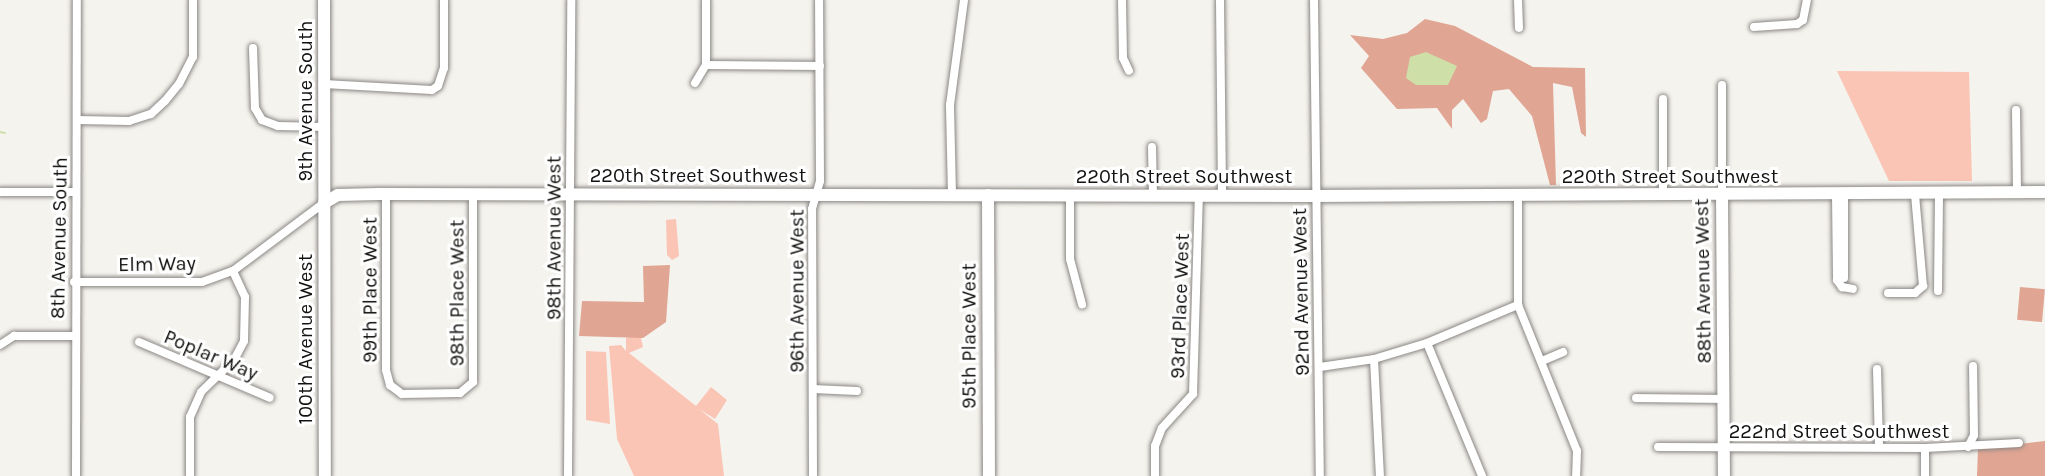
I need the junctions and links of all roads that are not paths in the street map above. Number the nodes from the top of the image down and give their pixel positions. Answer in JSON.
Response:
{"nodes":[{"id":1,"x":77,"y":0,"type":"edge"},
{"id":2,"x":193,"y":0,"type":"edge"},
{"id":3,"x":324,"y":0,"type":"edge"},
{"id":4,"x":444,"y":0,"type":"edge"},
{"id":5,"x":571,"y":0,"type":"edge"},
{"id":6,"x":705,"y":0,"type":"edge"},
{"id":7,"x":819,"y":0,"type":"edge"},
{"id":8,"x":964,"y":0,"type":"edge"},
{"id":9,"x":1122,"y":0,"type":"edge"},
{"id":10,"x":1220,"y":0,"type":"edge"},
{"id":11,"x":1314,"y":0,"type":"edge"},
{"id":12,"x":1518,"y":0,"type":"edge"},
{"id":13,"x":1806,"y":0,"type":"edge"},
{"id":14,"x":1754,"y":27,"type":"dead end"},
{"id":15,"x":1519,"y":28,"type":"dead end"},
{"id":16,"x":254,"y":48,"type":"dead end"},
{"id":17,"x":706,"y":65,"type":"junction"},
{"id":18,"x":820,"y":66,"type":"junction"},
{"id":19,"x":1129,"y":71,"type":"dead end"},
{"id":20,"x":695,"y":83,"type":"dead end"},
{"id":21,"x":324,"y":84,"type":"junction"},
{"id":22,"x":1722,"y":85,"type":"dead end"},
{"id":23,"x":1663,"y":99,"type":"dead end"},
{"id":24,"x":2016,"y":110,"type":"dead end"},
{"id":25,"x":77,"y":120,"type":"junction"},
{"id":26,"x":325,"y":127,"type":"junction"},
{"id":27,"x":1152,"y":147,"type":"dead end"},
{"id":28,"x":0,"y":192,"type":"edge"},
{"id":29,"x":75,"y":192,"type":"junction"},
{"id":30,"x":2045,"y":192,"type":"edge"},
{"id":31,"x":2017,"y":193,"type":"junction"},
{"id":32,"x":386,"y":194,"type":"junction"},
{"id":33,"x":571,"y":194,"type":"junction"},
{"id":34,"x":1915,"y":194,"type":"junction"},
{"id":35,"x":1939,"y":194,"type":"junction"},
{"id":36,"x":473,"y":195,"type":"junction"},
{"id":37,"x":815,"y":195,"type":"junction"},
{"id":38,"x":952,"y":195,"type":"junction"},
{"id":39,"x":988,"y":195,"type":"junction"},
{"id":40,"x":1070,"y":195,"type":"junction"},
{"id":41,"x":1518,"y":195,"type":"junction"},
{"id":42,"x":1663,"y":195,"type":"junction"},
{"id":43,"x":1722,"y":195,"type":"junction"},
{"id":44,"x":1840,"y":195,"type":"junction"},
{"id":45,"x":1153,"y":196,"type":"junction"},
{"id":46,"x":1222,"y":196,"type":"junction"},
{"id":47,"x":1316,"y":196,"type":"junction"},
{"id":48,"x":1199,"y":197,"type":"junction"},
{"id":49,"x":324,"y":203,"type":"junction"},
{"id":50,"x":233,"y":271,"type":"junction"},
{"id":51,"x":1844,"y":278,"type":"dead end"},
{"id":52,"x":74,"y":282,"type":"junction"},
{"id":53,"x":1853,"y":290,"type":"dead end"},
{"id":54,"x":1938,"y":291,"type":"dead end"},
{"id":55,"x":1888,"y":293,"type":"dead end"},
{"id":56,"x":1082,"y":304,"type":"dead end"},
{"id":57,"x":1518,"y":305,"type":"junction"},
{"id":58,"x":74,"y":336,"type":"junction"},
{"id":59,"x":139,"y":342,"type":"dead end"},
{"id":60,"x":1427,"y":344,"type":"junction"},
{"id":61,"x":0,"y":345,"type":"edge"},
{"id":62,"x":1563,"y":352,"type":"dead end"},
{"id":63,"x":1374,"y":359,"type":"junction"},
{"id":64,"x":1542,"y":361,"type":"junction"},
{"id":65,"x":1973,"y":366,"type":"dead end"},
{"id":66,"x":1320,"y":367,"type":"junction"},
{"id":67,"x":1877,"y":369,"type":"dead end"},
{"id":68,"x":218,"y":375,"type":"junction"},
{"id":69,"x":469,"y":389,"type":"joint"},
{"id":70,"x":813,"y":389,"type":"junction"},
{"id":71,"x":857,"y":391,"type":"dead end"},
{"id":72,"x":270,"y":398,"type":"dead end"},
{"id":73,"x":1636,"y":398,"type":"dead end"},
{"id":74,"x":1724,"y":399,"type":"junction"},
{"id":75,"x":2019,"y":442,"type":"dead end"},
{"id":76,"x":1658,"y":447,"type":"dead end"},
{"id":77,"x":1879,"y":447,"type":"junction"},
{"id":78,"x":1968,"y":447,"type":"junction"},
{"id":79,"x":1724,"y":448,"type":"junction"},
{"id":80,"x":1925,"y":448,"type":"junction"},
{"id":81,"x":1576,"y":475,"type":"edge"},
{"id":82,"x":76,"y":476,"type":"edge"},
{"id":83,"x":190,"y":476,"type":"edge"},
{"id":84,"x":325,"y":476,"type":"edge"},
{"id":85,"x":568,"y":476,"type":"edge"},
{"id":86,"x":813,"y":476,"type":"edge"},
{"id":87,"x":989,"y":476,"type":"edge"},
{"id":88,"x":1155,"y":476,"type":"edge"},
{"id":89,"x":1320,"y":476,"type":"edge"},
{"id":90,"x":1380,"y":476,"type":"edge"},
{"id":91,"x":1482,"y":476,"type":"edge"},
{"id":92,"x":1724,"y":476,"type":"edge"},
{"id":93,"x":1925,"y":476,"type":"edge"}],
"edges":[{"from":1,"to":25,"type":"street","name":"8th Avenue South"},
{"from":2,"to":25,"type":"street"},
{"from":3,"to":21,"type":"main road","name":"9th Avenue South"},
{"from":4,"to":21,"type":"street"},
{"from":5,"to":33,"type":"street","name":"98th Avenue West"},
{"from":6,"to":17,"type":"street"},
{"from":7,"to":18,"type":"street","name":"96th Avenue West"},
{"from":8,"to":38,"type":"street"},
{"from":9,"to":19,"type":"street"},
{"from":10,"to":46,"type":"street"},
{"from":11,"to":47,"type":"street","name":"92nd Avenue West"},
{"from":12,"to":15,"type":"street"},
{"from":13,"to":14,"type":"street"},
{"from":16,"to":26,"type":"street"},
{"from":17,"to":18,"type":"street"},
{"from":17,"to":20,"type":"street"},
{"from":18,"to":37,"type":"street","name":"96th Avenue West"},
{"from":21,"to":26,"type":"main road","name":"9th Avenue South"},
{"from":22,"to":43,"type":"street","name":"88th Avenue West"},
{"from":23,"to":42,"type":"street"},
{"from":24,"to":31,"type":"street"},
{"from":25,"to":29,"type":"street","name":"8th Avenue South"},
{"from":26,"to":49,"type":"main road","name":"9th Avenue South"},
{"from":27,"to":45,"type":"street"},
{"from":28,"to":29,"type":"street"},
{"from":29,"to":52,"type":"street","name":"8th Avenue South"},
{"from":30,"to":31,"type":"main road","name":"220th Street Southwest"},
{"from":31,"to":35,"type":"main road","name":"220th Street Southwest"},
{"from":32,"to":36,"type":"main road","name":"220th Street Southwest"},
{"from":32,"to":49,"type":"main road","name":"220th Street Southwest"},
{"from":32,"to":69,"type":"street","name":"99th Place West"},
{"from":33,"to":36,"type":"main road","name":"220th Street Southwest"},
{"from":33,"to":37,"type":"main road","name":"220th Street Southwest"},
{"from":33,"to":85,"type":"street","name":"98th Avenue West"},
{"from":34,"to":35,"type":"main road","name":"220th Street Southwest"},
{"from":34,"to":44,"type":"main road","name":"220th Street Southwest"},
{"from":34,"to":55,"type":"street"},
{"from":35,"to":54,"type":"street"},
{"from":36,"to":69,"type":"street","name":"98th Place West"},
{"from":37,"to":38,"type":"main road","name":"220th Street Southwest"},
{"from":37,"to":70,"type":"street","name":"96th Avenue West"},
{"from":38,"to":39,"type":"main road","name":"220th Street Southwest"},
{"from":39,"to":40,"type":"main road","name":"220th Street Southwest"},
{"from":39,"to":87,"type":"main road","name":"95th Place West"},
{"from":40,"to":45,"type":"main road","name":"220th Street Southwest"},
{"from":40,"to":56,"type":"street"},
{"from":41,"to":42,"type":"main road","name":"220th Street Southwest"},
{"from":41,"to":47,"type":"main road","name":"220th Street Southwest"},
{"from":41,"to":57,"type":"street"},
{"from":42,"to":43,"type":"main road","name":"220th Street Southwest"},
{"from":43,"to":44,"type":"main road","name":"220th Street Southwest"},
{"from":43,"to":74,"type":"main road","name":"88th Avenue West"},
{"from":44,"to":51,"type":"street"},
{"from":44,"to":53,"type":"street"},
{"from":45,"to":48,"type":"main road","name":"220th Street Southwest"},
{"from":46,"to":47,"type":"main road","name":"220th Street Southwest"},
{"from":46,"to":48,"type":"main road","name":"220th Street Southwest"},
{"from":47,"to":66,"type":"street","name":"92nd Avenue West"},
{"from":48,"to":88,"type":"street","name":"93rd Place West"},
{"from":49,"to":50,"type":"street","name":"Elm Way"},
{"from":49,"to":84,"type":"main road","name":"100th Avenue West"},
{"from":50,"to":52,"type":"street","name":"Elm Way"},
{"from":50,"to":68,"type":"street"},
{"from":52,"to":58,"type":"street","name":"8th Avenue South"},
{"from":57,"to":60,"type":"street"},
{"from":57,"to":64,"type":"street"},
{"from":58,"to":61,"type":"street"},
{"from":58,"to":82,"type":"street","name":"8th Avenue South"},
{"from":59,"to":68,"type":"street","name":"Poplar Way"},
{"from":60,"to":63,"type":"street"},
{"from":60,"to":91,"type":"street"},
{"from":62,"to":64,"type":"street"},
{"from":63,"to":66,"type":"street"},
{"from":63,"to":90,"type":"street"},
{"from":64,"to":81,"type":"street"},
{"from":65,"to":78,"type":"street"},
{"from":66,"to":89,"type":"street","name":"92nd Avenue West"},
{"from":67,"to":77,"type":"street"},
{"from":68,"to":72,"type":"street","name":"Poplar Way"},
{"from":68,"to":83,"type":"street"},
{"from":70,"to":71,"type":"street"},
{"from":70,"to":86,"type":"street","name":"96th Avenue West"},
{"from":73,"to":74,"type":"street"},
{"from":74,"to":79,"type":"main road","name":"88th Avenue West"},
{"from":75,"to":78,"type":"street","name":"222nd Street Southwest"},
{"from":76,"to":79,"type":"street","name":"222nd Street Southwest"},
{"from":77,"to":79,"type":"street","name":"222nd Street Southwest"},
{"from":77,"to":80,"type":"street","name":"222nd Street Southwest"},
{"from":78,"to":80,"type":"street","name":"222nd Street Southwest"},
{"from":79,"to":92,"type":"main road","name":"88th Avenue West"},
{"from":80,"to":93,"type":"street"}]}
